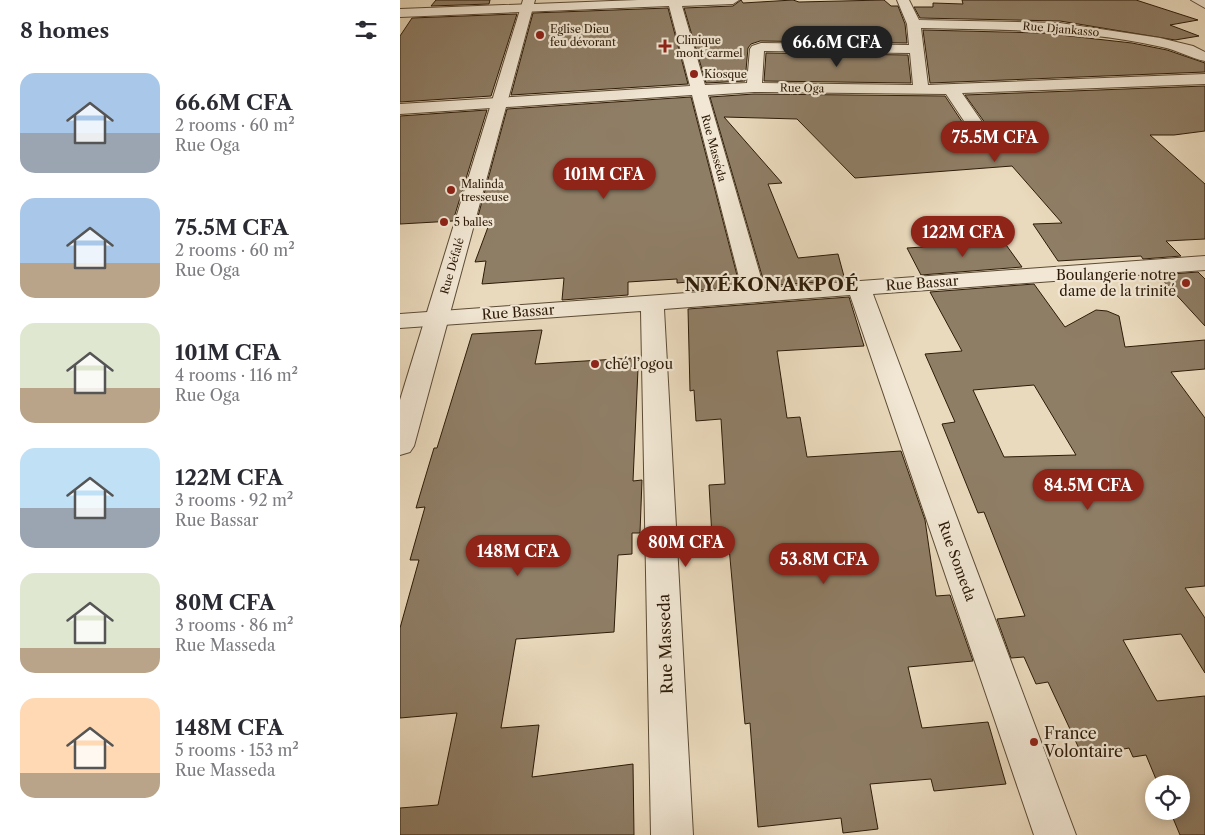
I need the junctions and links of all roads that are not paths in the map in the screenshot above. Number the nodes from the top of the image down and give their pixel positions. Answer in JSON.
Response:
{"nodes":[{"id":1,"x":403,"y":0,"type":"edge"},
{"id":2,"x":733,"y":0,"type":"edge"},
{"id":3,"x":903,"y":0,"type":"edge"},
{"id":4,"x":1197,"y":0,"type":"edge"},
{"id":5,"x":675,"y":1,"type":"edge"},
{"id":6,"x":400,"y":4,"type":"edge"},
{"id":7,"x":528,"y":4,"type":"edge"},
{"id":8,"x":1205,"y":4,"type":"edge"},
{"id":9,"x":400,"y":13,"type":"edge"},
{"id":10,"x":914,"y":24,"type":"junction"},
{"id":11,"x":918,"y":49,"type":"junction"},
{"id":12,"x":1205,"y":57,"type":"edge"},
{"id":13,"x":1205,"y":79,"type":"edge"},
{"id":14,"x":754,"y":87,"type":"junction"},
{"id":15,"x":698,"y":89,"type":"junction"},
{"id":16,"x":951,"y":89,"type":"junction"},
{"id":17,"x":921,"y":90,"type":"junction"},
{"id":18,"x":499,"y":103,"type":"junction"},
{"id":19,"x":400,"y":108,"type":"edge"},
{"id":20,"x":982,"y":135,"type":"dead end"},
{"id":21,"x":1205,"y":263,"type":"edge"},
{"id":22,"x":859,"y":288,"type":"junction"},
{"id":23,"x":754,"y":295,"type":"junction"},
{"id":24,"x":652,"y":302,"type":"junction"},
{"id":25,"x":437,"y":318,"type":"junction"},
{"id":26,"x":400,"y":321,"type":"edge"},
{"id":27,"x":400,"y":446,"type":"edge"},
{"id":28,"x":672,"y":835,"type":"edge"},
{"id":29,"x":1055,"y":835,"type":"edge"}],
"edges":[{"from":1,"to":6,"type":"street"},
{"from":2,"to":5,"type":"street"},
{"from":3,"to":10,"type":"street"},
{"from":4,"to":8,"type":"street"},
{"from":5,"to":7,"type":"street"},
{"from":5,"to":15,"type":"street","name":"Rue Masséda"},
{"from":7,"to":9,"type":"street"},
{"from":7,"to":18,"type":"street","name":"Rue Défalé"},
{"from":10,"to":11,"type":"street"},
{"from":10,"to":12,"type":"street","name":"Rue Djankasso"},
{"from":11,"to":14,"type":"street"},
{"from":11,"to":17,"type":"street"},
{"from":13,"to":16,"type":"street","name":"Rue Oga"},
{"from":14,"to":15,"type":"street","name":"Rue Oga"},
{"from":14,"to":17,"type":"street","name":"Rue Oga"},
{"from":15,"to":18,"type":"street","name":"Rue Oga"},
{"from":15,"to":23,"type":"street","name":"Rue Masséda"},
{"from":16,"to":17,"type":"street","name":"Rue Oga"},
{"from":16,"to":20,"type":"street"},
{"from":18,"to":19,"type":"street","name":"Rue Oga"},
{"from":18,"to":25,"type":"street","name":"Rue Défalé"},
{"from":21,"to":22,"type":"street","name":"Rue Bassar"},
{"from":22,"to":23,"type":"street","name":"Rue Bassar"},
{"from":22,"to":29,"type":"street","name":"Rue Someda"},
{"from":23,"to":24,"type":"street","name":"Rue Bassar"},
{"from":24,"to":25,"type":"street","name":"Rue Bassar"},
{"from":24,"to":28,"type":"street","name":"Rue Masseda"},
{"from":25,"to":26,"type":"street","name":"Rue Bassar"},
{"from":25,"to":27,"type":"street","name":"Rue Défalé"}]}
